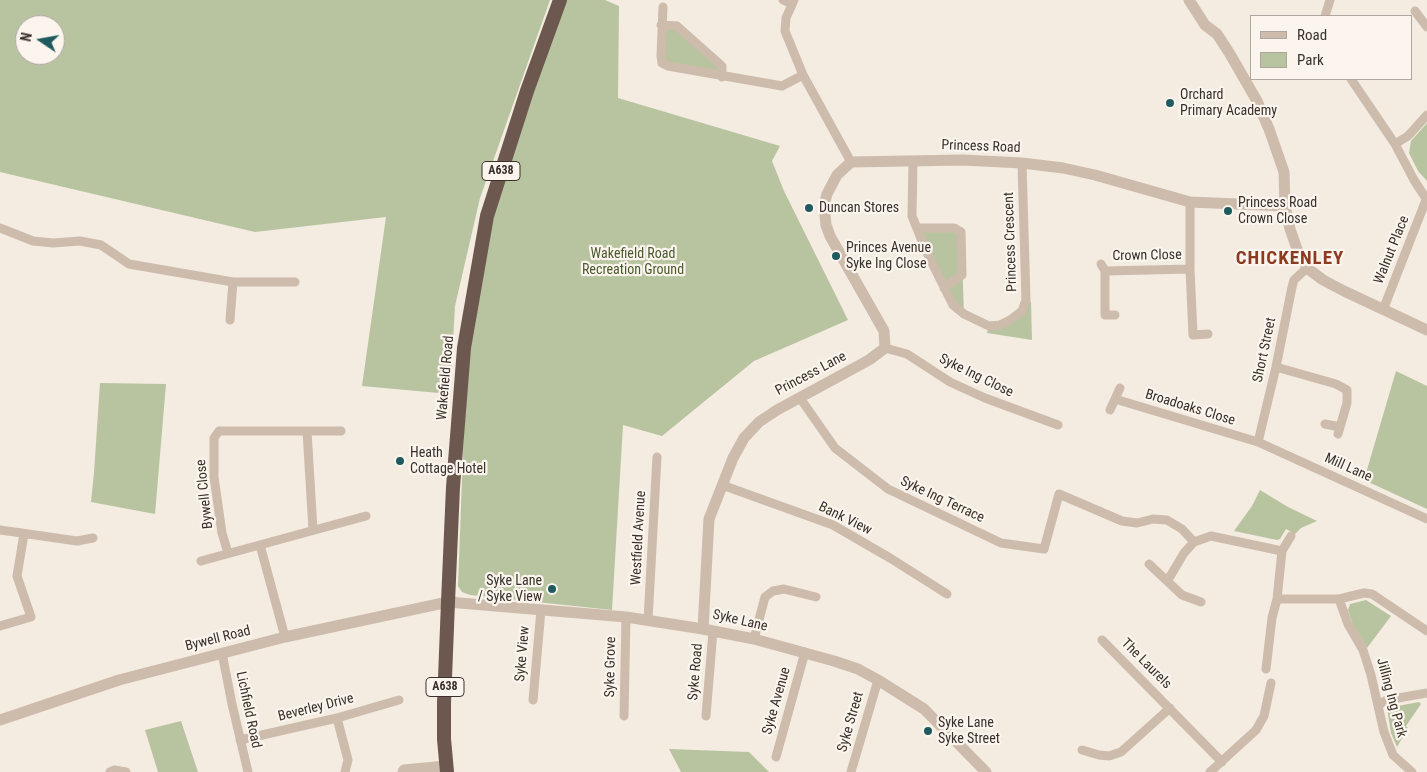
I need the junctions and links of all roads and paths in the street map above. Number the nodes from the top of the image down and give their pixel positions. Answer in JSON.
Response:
{"nodes":[{"id":1,"x":560,"y":0,"type":"edge"},
{"id":2,"x":783,"y":0,"type":"edge"},
{"id":3,"x":1330,"y":0,"type":"edge"},
{"id":4,"x":1191,"y":1,"type":"edge"},
{"id":5,"x":794,"y":2,"type":"edge"},
{"id":6,"x":663,"y":7,"type":"dead end"},
{"id":7,"x":1415,"y":11,"type":"dead end"},
{"id":8,"x":1325,"y":15,"type":"edge"},
{"id":9,"x":661,"y":25,"type":"junction"},
{"id":10,"x":1427,"y":27,"type":"edge"},
{"id":11,"x":803,"y":74,"type":"junction"},
{"id":12,"x":722,"y":76,"type":"junction"},
{"id":13,"x":1352,"y":80,"type":"edge"},
{"id":14,"x":1427,"y":115,"type":"edge"},
{"id":15,"x":1396,"y":144,"type":"junction"},
{"id":16,"x":913,"y":161,"type":"junction"},
{"id":17,"x":851,"y":162,"type":"junction"},
{"id":18,"x":1022,"y":162,"type":"junction"},
{"id":19,"x":1427,"y":200,"type":"edge"},
{"id":20,"x":1190,"y":202,"type":"junction"},
{"id":21,"x":1285,"y":206,"type":"junction"},
{"id":22,"x":0,"y":228,"type":"edge"},
{"id":23,"x":917,"y":228,"type":"junction"},
{"id":24,"x":1307,"y":268,"type":"junction"},
{"id":25,"x":1190,"y":269,"type":"junction"},
{"id":26,"x":233,"y":282,"type":"junction"},
{"id":27,"x":295,"y":282,"type":"dead end"},
{"id":28,"x":944,"y":288,"type":"junction"},
{"id":29,"x":1382,"y":310,"type":"junction"},
{"id":30,"x":1115,"y":314,"type":"dead end"},
{"id":31,"x":230,"y":320,"type":"dead end"},
{"id":32,"x":1427,"y":330,"type":"edge"},
{"id":33,"x":1208,"y":334,"type":"dead end"},
{"id":34,"x":885,"y":348,"type":"junction"},
{"id":35,"x":1276,"y":367,"type":"junction"},
{"id":36,"x":1120,"y":388,"type":"dead end"},
{"id":37,"x":800,"y":398,"type":"junction"},
{"id":38,"x":1115,"y":399,"type":"junction"},
{"id":39,"x":1110,"y":410,"type":"dead end"},
{"id":40,"x":1325,"y":424,"type":"dead end"},
{"id":41,"x":1058,"y":425,"type":"dead end"},
{"id":42,"x":307,"y":431,"type":"junction"},
{"id":43,"x":341,"y":431,"type":"dead end"},
{"id":44,"x":1258,"y":442,"type":"junction"},
{"id":45,"x":657,"y":457,"type":"dead end"},
{"id":46,"x":722,"y":485,"type":"junction"},
{"id":47,"x":366,"y":516,"type":"dead end"},
{"id":48,"x":1427,"y":519,"type":"edge"},
{"id":49,"x":0,"y":530,"type":"edge"},
{"id":50,"x":313,"y":530,"type":"junction"},
{"id":51,"x":24,"y":534,"type":"junction"},
{"id":52,"x":1291,"y":536,"type":"dead end"},
{"id":53,"x":93,"y":538,"type":"dead end"},
{"id":54,"x":1194,"y":542,"type":"junction"},
{"id":55,"x":260,"y":545,"type":"junction"},
{"id":56,"x":1282,"y":551,"type":"junction"},
{"id":57,"x":228,"y":553,"type":"junction"},
{"id":58,"x":201,"y":561,"type":"dead end"},
{"id":59,"x":1149,"y":564,"type":"dead end"},
{"id":60,"x":1168,"y":580,"type":"junction"},
{"id":61,"x":947,"y":594,"type":"dead end"},
{"id":62,"x":816,"y":597,"type":"dead end"},
{"id":63,"x":1277,"y":599,"type":"junction"},
{"id":64,"x":1339,"y":599,"type":"junction"},
{"id":65,"x":448,"y":602,"type":"junction"},
{"id":66,"x":1201,"y":602,"type":"dead end"},
{"id":67,"x":541,"y":610,"type":"junction"},
{"id":68,"x":626,"y":617,"type":"junction"},
{"id":69,"x":648,"y":620,"type":"junction"},
{"id":70,"x":0,"y":626,"type":"edge"},
{"id":71,"x":708,"y":630,"type":"junction"},
{"id":72,"x":1427,"y":631,"type":"edge"},
{"id":73,"x":285,"y":637,"type":"junction"},
{"id":74,"x":754,"y":639,"type":"junction"},
{"id":75,"x":1102,"y":640,"type":"dead end"},
{"id":76,"x":805,"y":652,"type":"junction"},
{"id":77,"x":222,"y":653,"type":"junction"},
{"id":78,"x":1266,"y":669,"type":"dead end"},
{"id":79,"x":878,"y":680,"type":"junction"},
{"id":80,"x":1271,"y":683,"type":"dead end"},
{"id":81,"x":1427,"y":692,"type":"edge"},
{"id":82,"x":399,"y":700,"type":"dead end"},
{"id":83,"x":533,"y":700,"type":"dead end"},
{"id":84,"x":1378,"y":705,"type":"junction"},
{"id":85,"x":1170,"y":708,"type":"junction"},
{"id":86,"x":624,"y":716,"type":"dead end"},
{"id":87,"x":706,"y":716,"type":"dead end"},
{"id":88,"x":337,"y":718,"type":"junction"},
{"id":89,"x":0,"y":720,"type":"edge"},
{"id":90,"x":240,"y":740,"type":"junction"},
{"id":91,"x":1082,"y":750,"type":"dead end"},
{"id":92,"x":776,"y":757,"type":"dead end"},
{"id":93,"x":1222,"y":762,"type":"junction"},
{"id":94,"x":446,"y":769,"type":"edge"},
{"id":95,"x":244,"y":771,"type":"edge"},
{"id":96,"x":110,"y":772,"type":"edge"},
{"id":97,"x":126,"y":772,"type":"edge"},
{"id":98,"x":345,"y":772,"type":"edge"},
{"id":99,"x":403,"y":772,"type":"edge"},
{"id":100,"x":851,"y":772,"type":"edge"},
{"id":101,"x":986,"y":772,"type":"edge"},
{"id":102,"x":1210,"y":772,"type":"edge"},
{"id":103,"x":1412,"y":772,"type":"edge"}],
"edges":[{"from":1,"to":65,"type":"highway","name":"Wakefield Road","number":"A638"},
{"from":2,"to":5,"type":"street"},
{"from":3,"to":8,"type":"street"},
{"from":4,"to":21,"type":"street"},
{"from":5,"to":11,"type":"street"},
{"from":6,"to":9,"type":"street"},
{"from":7,"to":10,"type":"street"},
{"from":9,"to":12,"type":"street"},
{"from":9,"to":12,"type":"street"},
{"from":11,"to":12,"type":"street"},
{"from":11,"to":17,"type":"street"},
{"from":13,"to":15,"type":"street"},
{"from":14,"to":15,"type":"street"},
{"from":15,"to":19,"type":"street"},
{"from":16,"to":17,"type":"street","name":"Princess Road"},
{"from":16,"to":18,"type":"street","name":"Princess Road"},
{"from":16,"to":23,"type":"street","name":"Princess Crescent"},
{"from":17,"to":34,"type":"street"},
{"from":18,"to":20,"type":"street","name":"Princess Road"},
{"from":18,"to":28,"type":"street","name":"Princess Crescent"},
{"from":19,"to":29,"type":"street","name":"Walnut Place"},
{"from":20,"to":21,"type":"street","name":"Princess Road"},
{"from":20,"to":25,"type":"street","name":"Crown Close"},
{"from":21,"to":24,"type":"street"},
{"from":22,"to":26,"type":"street"},
{"from":23,"to":28,"type":"street","name":"Princess Crescent"},
{"from":23,"to":28,"type":"street"},
{"from":24,"to":29,"type":"street"},
{"from":24,"to":35,"type":"street","name":"Short Street"},
{"from":25,"to":30,"type":"street","name":"Crown Close"},
{"from":25,"to":33,"type":"street","name":"Crown Close"},
{"from":26,"to":27,"type":"street"},
{"from":26,"to":31,"type":"street"},
{"from":29,"to":32,"type":"street"},
{"from":34,"to":37,"type":"street","name":"Princess Lane"},
{"from":34,"to":41,"type":"street","name":"Syke Ing Close"},
{"from":35,"to":40,"type":"street"},
{"from":35,"to":44,"type":"street","name":"Short Street"},
{"from":36,"to":38,"type":"street"},
{"from":37,"to":46,"type":"street","name":"Princess Lane"},
{"from":37,"to":54,"type":"street","name":"Syke Ing Terrace"},
{"from":38,"to":39,"type":"street"},
{"from":38,"to":44,"type":"street","name":"Broadoaks Close"},
{"from":42,"to":43,"type":"street","name":"Bywell Close"},
{"from":42,"to":50,"type":"street"},
{"from":42,"to":57,"type":"street","name":"Bywell Close"},
{"from":44,"to":48,"type":"street","name":"Mill Lane"},
{"from":45,"to":69,"type":"street","name":"Westfield Avenue"},
{"from":46,"to":61,"type":"street","name":"Bank View"},
{"from":46,"to":71,"type":"street","name":"Princess Lane"},
{"from":47,"to":50,"type":"street"},
{"from":49,"to":51,"type":"street"},
{"from":50,"to":55,"type":"street"},
{"from":51,"to":53,"type":"street"},
{"from":51,"to":70,"type":"street"},
{"from":52,"to":56,"type":"street"},
{"from":54,"to":56,"type":"street"},
{"from":54,"to":60,"type":"street"},
{"from":55,"to":57,"type":"street"},
{"from":55,"to":73,"type":"street"},
{"from":56,"to":63,"type":"street"},
{"from":57,"to":58,"type":"street"},
{"from":59,"to":60,"type":"street"},
{"from":60,"to":66,"type":"street"},
{"from":62,"to":74,"type":"street"},
{"from":63,"to":64,"type":"street"},
{"from":63,"to":78,"type":"street"},
{"from":64,"to":72,"type":"street"},
{"from":64,"to":84,"type":"street","name":"Jilling Ing Park"},
{"from":65,"to":67,"type":"street","name":"Syke Lane"},
{"from":65,"to":73,"type":"street","name":"Bywell Road"},
{"from":65,"to":94,"type":"highway","name":"Wakefield Road","number":"A638"},
{"from":67,"to":68,"type":"street","name":"Syke Lane"},
{"from":67,"to":83,"type":"street","name":"Syke View"},
{"from":68,"to":69,"type":"street","name":"Syke Lane"},
{"from":68,"to":86,"type":"street","name":"Syke Grove"},
{"from":69,"to":71,"type":"street","name":"Syke Lane"},
{"from":71,"to":74,"type":"street","name":"Syke Lane"},
{"from":71,"to":87,"type":"street","name":"Syke Road"},
{"from":73,"to":77,"type":"street","name":"Bywell Road"},
{"from":74,"to":76,"type":"street","name":"Syke Lane"},
{"from":75,"to":85,"type":"street","name":"The Laurels"},
{"from":76,"to":79,"type":"street","name":"Syke Lane"},
{"from":76,"to":92,"type":"street","name":"Syke Avenue"},
{"from":77,"to":89,"type":"street","name":"Bywell Road"},
{"from":77,"to":90,"type":"street","name":"Lichfield Road"},
{"from":79,"to":100,"type":"street","name":"Syke Street"},
{"from":79,"to":101,"type":"street","name":"Syke Lane"},
{"from":80,"to":93,"type":"street"},
{"from":81,"to":84,"type":"street"},
{"from":82,"to":88,"type":"street","name":"Beverley Drive"},
{"from":84,"to":103,"type":"street","name":"Jilling Ing Park"},
{"from":85,"to":91,"type":"street","name":"The Laurels"},
{"from":85,"to":93,"type":"street","name":"The Laurels"},
{"from":88,"to":90,"type":"street","name":"Beverley Drive"},
{"from":88,"to":98,"type":"street"},
{"from":90,"to":95,"type":"street","name":"Lichfield Road"},
{"from":93,"to":102,"type":"street"},
{"from":94,"to":99,"type":"street"},
{"from":96,"to":97,"type":"street"}]}
